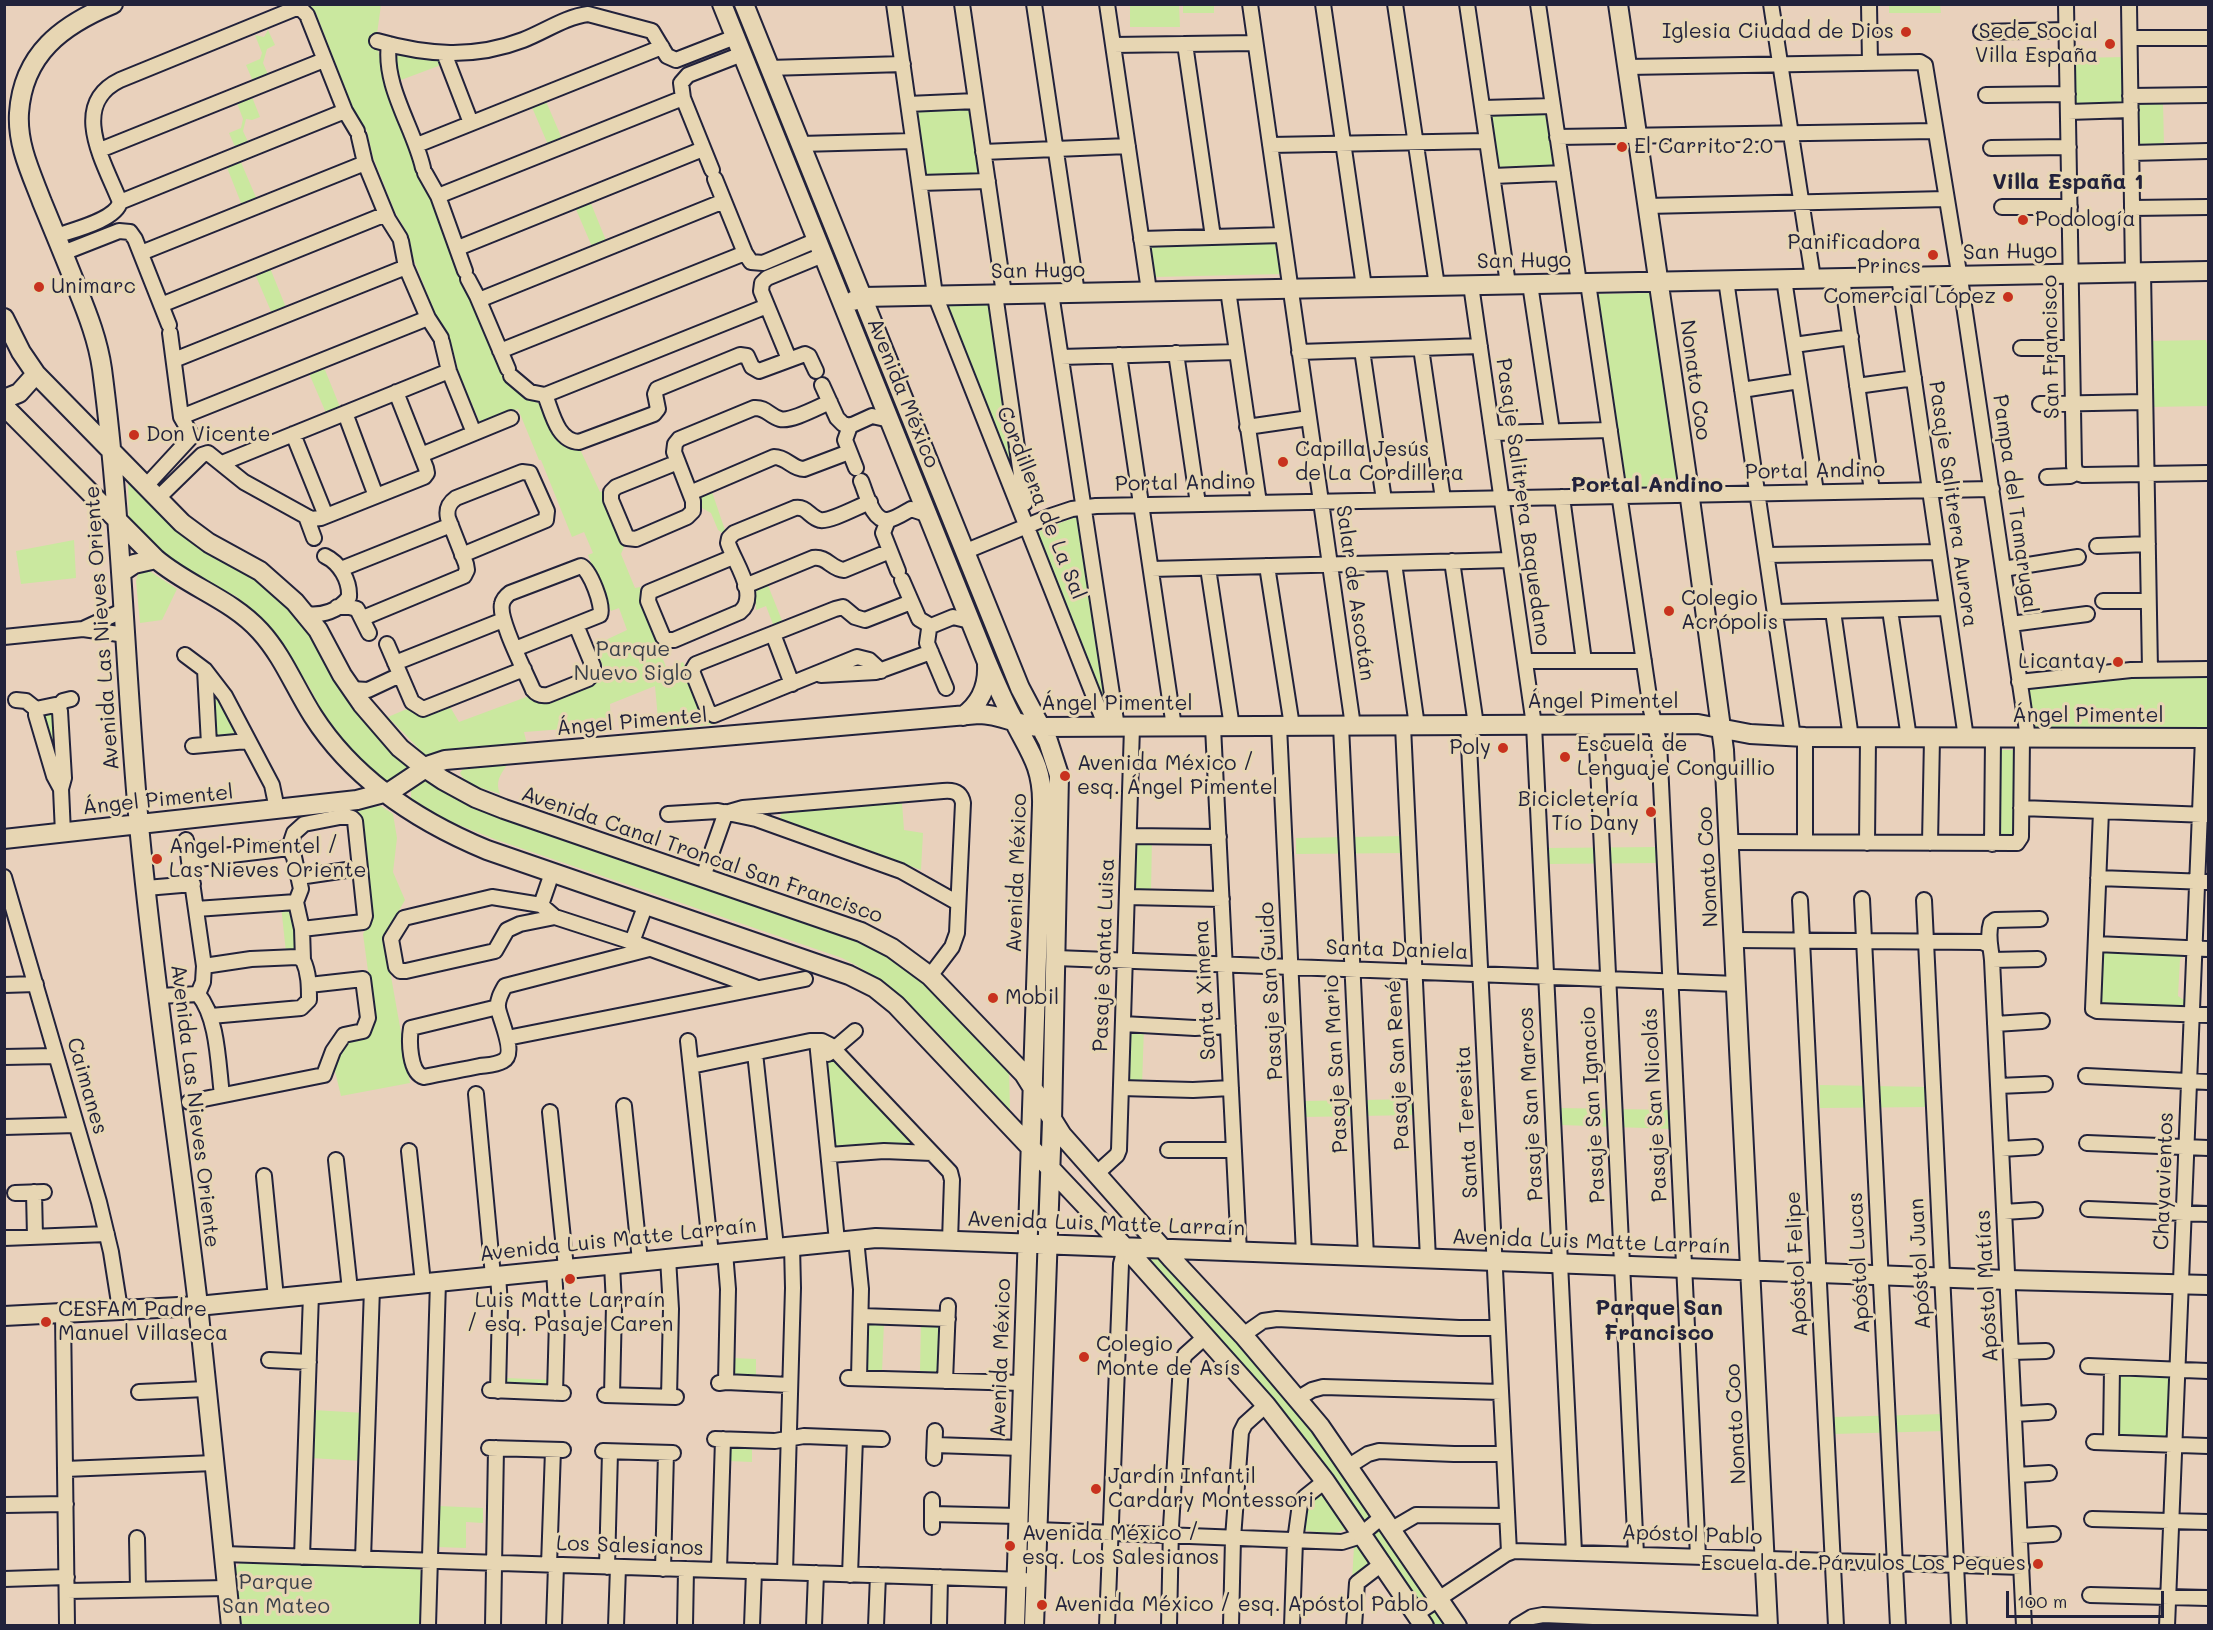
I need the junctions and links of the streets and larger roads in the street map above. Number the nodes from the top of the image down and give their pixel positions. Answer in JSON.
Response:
{"nodes":[{"id":1,"x":113,"y":4,"type":"edge"},
{"id":2,"x":722,"y":4,"type":"edge"},
{"id":3,"x":744,"y":4,"type":"edge"},
{"id":4,"x":894,"y":4,"type":"edge"},
{"id":5,"x":962,"y":4,"type":"edge"},
{"id":6,"x":1034,"y":4,"type":"edge"},
{"id":7,"x":1107,"y":4,"type":"edge"},
{"id":8,"x":1250,"y":4,"type":"edge"},
{"id":9,"x":1323,"y":4,"type":"edge"},
{"id":10,"x":1395,"y":4,"type":"edge"},
{"id":11,"x":1467,"y":4,"type":"edge"},
{"id":12,"x":1538,"y":4,"type":"edge"},
{"id":13,"x":1618,"y":4,"type":"edge"},
{"id":14,"x":1771,"y":4,"type":"edge"},
{"id":15,"x":1869,"y":4,"type":"edge"},
{"id":16,"x":2066,"y":4,"type":"edge"},
{"id":17,"x":2129,"y":4,"type":"edge"},
{"id":18,"x":2067,"y":30,"type":"junction"},
{"id":19,"x":1981,"y":32,"type":"dead end"},
{"id":20,"x":735,"y":37,"type":"junction"},
{"id":21,"x":2130,"y":38,"type":"junction"},
{"id":22,"x":2208,"y":38,"type":"edge"},
{"id":23,"x":1255,"y":43,"type":"junction"},
{"id":24,"x":1185,"y":44,"type":"junction"},
{"id":25,"x":1113,"y":45,"type":"junction"},
{"id":26,"x":662,"y":46,"type":"junction"},
{"id":27,"x":444,"y":53,"type":"junction"},
{"id":28,"x":742,"y":54,"type":"junction"},
{"id":29,"x":324,"y":60,"type":"junction"},
{"id":30,"x":1870,"y":63,"type":"junction"},
{"id":31,"x":903,"y":64,"type":"junction"},
{"id":32,"x":1780,"y":65,"type":"junction"},
{"id":33,"x":1627,"y":67,"type":"junction"},
{"id":34,"x":769,"y":68,"type":"junction"},
{"id":35,"x":2068,"y":94,"type":"junction"},
{"id":36,"x":1986,"y":95,"type":"dead end"},
{"id":37,"x":2208,"y":95,"type":"edge"},
{"id":38,"x":683,"y":98,"type":"junction"},
{"id":39,"x":976,"y":102,"type":"junction"},
{"id":40,"x":2130,"y":103,"type":"junction"},
{"id":41,"x":908,"y":104,"type":"junction"},
{"id":42,"x":1553,"y":106,"type":"junction"},
{"id":43,"x":1483,"y":108,"type":"junction"},
{"id":44,"x":345,"y":111,"type":"junction"},
{"id":45,"x":2068,"y":112,"type":"junction"},
{"id":46,"x":471,"y":123,"type":"junction"},
{"id":47,"x":1935,"y":131,"type":"junction"},
{"id":48,"x":1791,"y":133,"type":"junction"},
{"id":49,"x":1637,"y":135,"type":"junction"},
{"id":50,"x":1557,"y":137,"type":"junction"},
{"id":51,"x":914,"y":141,"type":"junction"},
{"id":52,"x":1487,"y":141,"type":"junction"},
{"id":53,"x":1415,"y":143,"type":"junction"},
{"id":54,"x":800,"y":144,"type":"junction"},
{"id":55,"x":1344,"y":144,"type":"junction"},
{"id":56,"x":417,"y":145,"type":"junction"},
{"id":57,"x":1270,"y":145,"type":"junction"},
{"id":58,"x":1128,"y":146,"type":"junction"},
{"id":59,"x":2069,"y":147,"type":"junction"},
{"id":60,"x":1991,"y":148,"type":"dead end"},
{"id":61,"x":704,"y":149,"type":"junction"},
{"id":62,"x":1056,"y":149,"type":"junction"},
{"id":63,"x":100,"y":150,"type":"junction"},
{"id":64,"x":2208,"y":151,"type":"edge"},
{"id":65,"x":983,"y":152,"type":"junction"},
{"id":66,"x":2131,"y":153,"type":"junction"},
{"id":67,"x":365,"y":163,"type":"junction"},
{"id":68,"x":1563,"y":173,"type":"junction"},
{"id":69,"x":1492,"y":176,"type":"junction"},
{"id":70,"x":988,"y":181,"type":"junction"},
{"id":71,"x":920,"y":183,"type":"junction"},
{"id":72,"x":438,"y":196,"type":"junction"},
{"id":73,"x":1946,"y":199,"type":"junction"},
{"id":74,"x":724,"y":201,"type":"junction"},
{"id":75,"x":120,"y":202,"type":"junction"},
{"id":76,"x":1802,"y":202,"type":"junction"},
{"id":77,"x":1647,"y":206,"type":"junction"},
{"id":78,"x":2002,"y":207,"type":"dead end"},
{"id":79,"x":2070,"y":207,"type":"junction"},
{"id":80,"x":2208,"y":207,"type":"edge"},
{"id":81,"x":2132,"y":208,"type":"junction"},
{"id":82,"x":386,"y":214,"type":"junction"},
{"id":83,"x":1283,"y":235,"type":"junction"},
{"id":84,"x":1213,"y":237,"type":"junction"},
{"id":85,"x":1142,"y":238,"type":"junction"},
{"id":86,"x":60,"y":244,"type":"junction"},
{"id":87,"x":820,"y":247,"type":"junction"},
{"id":88,"x":458,"y":248,"type":"junction"},
{"id":89,"x":141,"y":253,"type":"junction"},
{"id":90,"x":745,"y":253,"type":"junction"},
{"id":91,"x":406,"y":267,"type":"junction"},
{"id":92,"x":2208,"y":271,"type":"edge"},
{"id":93,"x":2138,"y":272,"type":"junction"},
{"id":94,"x":2071,"y":273,"type":"junction"},
{"id":95,"x":1959,"y":275,"type":"junction"},
{"id":96,"x":1899,"y":277,"type":"junction"},
{"id":97,"x":1813,"y":278,"type":"junction"},
{"id":98,"x":1842,"y":278,"type":"junction"},
{"id":99,"x":1784,"y":279,"type":"junction"},
{"id":100,"x":1726,"y":280,"type":"junction"},
{"id":101,"x":1658,"y":281,"type":"junction"},
{"id":102,"x":1583,"y":283,"type":"junction"},
{"id":103,"x":1508,"y":284,"type":"junction"},
{"id":104,"x":1530,"y":284,"type":"junction"},
{"id":105,"x":1471,"y":285,"type":"junction"},
{"id":106,"x":1437,"y":286,"type":"junction"},
{"id":107,"x":1364,"y":287,"type":"junction"},
{"id":108,"x":1290,"y":288,"type":"junction"},
{"id":109,"x":1228,"y":290,"type":"junction"},
{"id":110,"x":1149,"y":291,"type":"junction"},
{"id":111,"x":1051,"y":293,"type":"junction"},
{"id":112,"x":1077,"y":293,"type":"junction"},
{"id":113,"x":999,"y":294,"type":"junction"},
{"id":114,"x":935,"y":296,"type":"junction"},
{"id":115,"x":862,"y":297,"type":"junction"},
{"id":116,"x":479,"y":300,"type":"junction"},
{"id":117,"x":161,"y":305,"type":"junction"},
{"id":118,"x":767,"y":306,"type":"junction"},
{"id":119,"x":843,"y":306,"type":"junction"},
{"id":120,"x":4,"y":318,"type":"edge"},
{"id":121,"x":428,"y":318,"type":"junction"},
{"id":122,"x":1851,"y":337,"type":"junction"},
{"id":123,"x":1794,"y":345,"type":"junction"},
{"id":124,"x":1480,"y":346,"type":"junction"},
{"id":125,"x":1421,"y":348,"type":"junction"},
{"id":126,"x":2020,"y":348,"type":"dead end"},
{"id":127,"x":2072,"y":348,"type":"junction"},
{"id":128,"x":1362,"y":350,"type":"junction"},
{"id":129,"x":500,"y":351,"type":"junction"},
{"id":130,"x":1237,"y":352,"type":"junction"},
{"id":131,"x":1299,"y":352,"type":"junction"},
{"id":132,"x":1176,"y":353,"type":"junction"},
{"id":133,"x":1119,"y":355,"type":"junction"},
{"id":134,"x":1061,"y":357,"type":"junction"},
{"id":135,"x":789,"y":359,"type":"junction"},
{"id":136,"x":174,"y":360,"type":"junction"},
{"id":137,"x":449,"y":371,"type":"junction"},
{"id":138,"x":816,"y":371,"type":"dead end"},
{"id":139,"x":36,"y":374,"type":"junction"},
{"id":140,"x":1914,"y":378,"type":"junction"},
{"id":141,"x":1799,"y":381,"type":"junction"},
{"id":142,"x":822,"y":385,"type":"dead end"},
{"id":143,"x":1857,"y":386,"type":"junction"},
{"id":144,"x":1742,"y":390,"type":"junction"},
{"id":145,"x":396,"y":392,"type":"junction"},
{"id":146,"x":545,"y":395,"type":"junction"},
{"id":147,"x":105,"y":396,"type":"junction"},
{"id":148,"x":4,"y":399,"type":"edge"},
{"id":149,"x":830,"y":402,"type":"junction"},
{"id":150,"x":2145,"y":402,"type":"junction"},
{"id":151,"x":2073,"y":403,"type":"junction"},
{"id":152,"x":2040,"y":404,"type":"dead end"},
{"id":153,"x":4,"y":406,"type":"edge"},
{"id":154,"x":70,"y":408,"type":"junction"},
{"id":155,"x":345,"y":413,"type":"junction"},
{"id":156,"x":181,"y":417,"type":"junction"},
{"id":157,"x":511,"y":418,"type":"dead end"},
{"id":158,"x":881,"y":418,"type":"junction"},
{"id":159,"x":1309,"y":418,"type":"junction"},
{"id":160,"x":850,"y":426,"type":"junction"},
{"id":161,"x":1247,"y":427,"type":"junction"},
{"id":162,"x":1610,"y":430,"type":"junction"},
{"id":163,"x":1552,"y":431,"type":"junction"},
{"id":164,"x":474,"y":433,"type":"junction"},
{"id":165,"x":1492,"y":433,"type":"junction"},
{"id":166,"x":293,"y":434,"type":"junction"},
{"id":167,"x":111,"y":452,"type":"junction"},
{"id":168,"x":849,"y":452,"type":"junction"},
{"id":169,"x":421,"y":455,"type":"junction"},
{"id":170,"x":678,"y":462,"type":"junction"},
{"id":171,"x":222,"y":463,"type":"junction"},
{"id":172,"x":2076,"y":473,"type":"junction"},
{"id":173,"x":2208,"y":473,"type":"edge"},
{"id":174,"x":2146,"y":474,"type":"junction"},
{"id":175,"x":2047,"y":477,"type":"dead end"},
{"id":176,"x":1992,"y":489,"type":"junction"},
{"id":177,"x":1930,"y":490,"type":"junction"},
{"id":178,"x":1872,"y":491,"type":"junction"},
{"id":179,"x":1816,"y":492,"type":"junction"},
{"id":180,"x":151,"y":493,"type":"junction"},
{"id":181,"x":690,"y":493,"type":"junction"},
{"id":182,"x":1758,"y":493,"type":"junction"},
{"id":183,"x":1689,"y":494,"type":"junction"},
{"id":184,"x":376,"y":496,"type":"junction"},
{"id":185,"x":1619,"y":496,"type":"junction"},
{"id":186,"x":1562,"y":497,"type":"junction"},
{"id":187,"x":1502,"y":498,"type":"junction"},
{"id":188,"x":1443,"y":499,"type":"junction"},
{"id":189,"x":1384,"y":500,"type":"junction"},
{"id":190,"x":870,"y":502,"type":"junction"},
{"id":191,"x":1321,"y":502,"type":"junction"},
{"id":192,"x":1258,"y":503,"type":"junction"},
{"id":193,"x":1198,"y":504,"type":"junction"},
{"id":194,"x":1142,"y":505,"type":"junction"},
{"id":195,"x":1083,"y":507,"type":"junction"},
{"id":196,"x":920,"y":512,"type":"junction"},
{"id":197,"x":326,"y":516,"type":"junction"},
{"id":198,"x":307,"y":519,"type":"junction"},
{"id":199,"x":888,"y":520,"type":"junction"},
{"id":200,"x":117,"y":522,"type":"junction"},
{"id":201,"x":451,"y":525,"type":"junction"},
{"id":202,"x":1028,"y":526,"type":"junction"},
{"id":203,"x":314,"y":538,"type":"dead end"},
{"id":204,"x":2148,"y":544,"type":"junction"},
{"id":205,"x":2097,"y":546,"type":"dead end"},
{"id":206,"x":890,"y":551,"type":"junction"},
{"id":207,"x":964,"y":552,"type":"junction"},
{"id":208,"x":1939,"y":552,"type":"junction"},
{"id":209,"x":462,"y":555,"type":"junction"},
{"id":210,"x":1767,"y":555,"type":"junction"},
{"id":211,"x":325,"y":556,"type":"dead end"},
{"id":212,"x":733,"y":557,"type":"junction"},
{"id":213,"x":2078,"y":557,"type":"dead end"},
{"id":214,"x":156,"y":559,"type":"junction"},
{"id":215,"x":1510,"y":560,"type":"junction"},
{"id":216,"x":1452,"y":561,"type":"junction"},
{"id":217,"x":1394,"y":562,"type":"junction"},
{"id":218,"x":1330,"y":564,"type":"junction"},
{"id":219,"x":1267,"y":566,"type":"junction"},
{"id":220,"x":341,"y":568,"type":"junction"},
{"id":221,"x":1208,"y":568,"type":"junction"},
{"id":222,"x":2003,"y":568,"type":"junction"},
{"id":223,"x":1151,"y":569,"type":"junction"},
{"id":224,"x":122,"y":572,"type":"junction"},
{"id":225,"x":745,"y":586,"type":"junction"},
{"id":226,"x":2103,"y":601,"type":"dead end"},
{"id":227,"x":2148,"y":601,"type":"junction"},
{"id":228,"x":911,"y":602,"type":"junction"},
{"id":229,"x":1947,"y":609,"type":"junction"},
{"id":230,"x":124,"y":610,"type":"junction"},
{"id":231,"x":1890,"y":610,"type":"junction"},
{"id":232,"x":1833,"y":611,"type":"junction"},
{"id":233,"x":1775,"y":612,"type":"junction"},
{"id":234,"x":2088,"y":614,"type":"dead end"},
{"id":235,"x":327,"y":617,"type":"junction"},
{"id":236,"x":363,"y":618,"type":"junction"},
{"id":237,"x":962,"y":619,"type":"junction"},
{"id":238,"x":503,"y":620,"type":"junction"},
{"id":239,"x":2011,"y":624,"type":"junction"},
{"id":240,"x":576,"y":625,"type":"junction"},
{"id":241,"x":931,"y":626,"type":"junction"},
{"id":242,"x":83,"y":629,"type":"junction"},
{"id":243,"x":369,"y":633,"type":"dead end"},
{"id":244,"x":772,"y":634,"type":"junction"},
{"id":245,"x":126,"y":635,"type":"junction"},
{"id":246,"x":4,"y":637,"type":"edge"},
{"id":247,"x":387,"y":644,"type":"dead end"},
{"id":248,"x":515,"y":649,"type":"junction"},
{"id":249,"x":931,"y":652,"type":"junction"},
{"id":250,"x":185,"y":656,"type":"dead end"},
{"id":251,"x":1525,"y":661,"type":"junction"},
{"id":252,"x":1584,"y":661,"type":"junction"},
{"id":253,"x":1644,"y":661,"type":"junction"},
{"id":254,"x":987,"y":663,"type":"junction"},
{"id":255,"x":398,"y":669,"type":"junction"},
{"id":256,"x":524,"y":669,"type":"junction"},
{"id":257,"x":2150,"y":669,"type":"junction"},
{"id":258,"x":2208,"y":669,"type":"edge"},
{"id":259,"x":205,"y":670,"type":"junction"},
{"id":260,"x":2019,"y":682,"type":"junction"},
{"id":261,"x":792,"y":684,"type":"junction"},
{"id":262,"x":945,"y":688,"type":"dead end"},
{"id":263,"x":360,"y":694,"type":"junction"},
{"id":264,"x":71,"y":699,"type":"dead end"},
{"id":265,"x":16,"y":700,"type":"dead end"},
{"id":266,"x":58,"y":707,"type":"junction"},
{"id":267,"x":36,"y":709,"type":"junction"},
{"id":268,"x":963,"y":716,"type":"junction"},
{"id":269,"x":1014,"y":721,"type":"junction"},
{"id":270,"x":1472,"y":725,"type":"junction"},
{"id":271,"x":1534,"y":725,"type":"junction"},
{"id":272,"x":1596,"y":725,"type":"junction"},
{"id":273,"x":1654,"y":725,"type":"junction"},
{"id":274,"x":1285,"y":726,"type":"junction"},
{"id":275,"x":1347,"y":726,"type":"junction"},
{"id":276,"x":1410,"y":726,"type":"junction"},
{"id":277,"x":1118,"y":727,"type":"junction"},
{"id":278,"x":1174,"y":727,"type":"junction"},
{"id":279,"x":1222,"y":727,"type":"junction"},
{"id":280,"x":1041,"y":728,"type":"junction"},
{"id":281,"x":1721,"y":728,"type":"junction"},
{"id":282,"x":1799,"y":737,"type":"junction"},
{"id":283,"x":1859,"y":738,"type":"junction"},
{"id":284,"x":1909,"y":738,"type":"junction"},
{"id":285,"x":1932,"y":738,"type":"junction"},
{"id":286,"x":1966,"y":738,"type":"junction"},
{"id":287,"x":1993,"y":738,"type":"junction"},
{"id":288,"x":2025,"y":738,"type":"junction"},
{"id":289,"x":2206,"y":738,"type":"edge"},
{"id":290,"x":247,"y":741,"type":"junction"},
{"id":291,"x":209,"y":744,"type":"junction"},
{"id":292,"x":193,"y":746,"type":"dead end"},
{"id":293,"x":425,"y":768,"type":"junction"},
{"id":294,"x":61,"y":789,"type":"junction"},
{"id":295,"x":384,"y":793,"type":"junction"},
{"id":296,"x":2021,"y":808,"type":"junction"},
{"id":297,"x":277,"y":809,"type":"junction"},
{"id":298,"x":2101,"y":811,"type":"junction"},
{"id":299,"x":728,"y":812,"type":"junction"},
{"id":300,"x":668,"y":814,"type":"dead end"},
{"id":301,"x":2204,"y":815,"type":"edge"},
{"id":302,"x":139,"y":824,"type":"junction"},
{"id":303,"x":63,"y":833,"type":"junction"},
{"id":304,"x":1129,"y":836,"type":"junction"},
{"id":305,"x":1219,"y":837,"type":"junction"},
{"id":306,"x":4,"y":839,"type":"edge"},
{"id":307,"x":186,"y":840,"type":"dead end"},
{"id":308,"x":1730,"y":842,"type":"junction"},
{"id":309,"x":1805,"y":842,"type":"junction"},
{"id":310,"x":1867,"y":843,"type":"junction"},
{"id":311,"x":1930,"y":843,"type":"junction"},
{"id":312,"x":1992,"y":844,"type":"junction"},
{"id":313,"x":289,"y":848,"type":"junction"},
{"id":314,"x":190,"y":860,"type":"junction"},
{"id":315,"x":360,"y":868,"type":"junction"},
{"id":316,"x":552,"y":873,"type":"junction"},
{"id":317,"x":4,"y":877,"type":"edge"},
{"id":318,"x":299,"y":877,"type":"junction"},
{"id":319,"x":703,"y":877,"type":"junction"},
{"id":320,"x":2098,"y":878,"type":"junction"},
{"id":321,"x":2203,"y":881,"type":"edge"},
{"id":322,"x":193,"y":884,"type":"junction"},
{"id":323,"x":146,"y":888,"type":"junction"},
{"id":324,"x":1127,"y":897,"type":"junction"},
{"id":325,"x":1222,"y":899,"type":"junction"},
{"id":326,"x":1862,"y":899,"type":"dead end"},
{"id":327,"x":1800,"y":900,"type":"dead end"},
{"id":328,"x":1924,"y":900,"type":"dead end"},
{"id":329,"x":519,"y":901,"type":"junction"},
{"id":330,"x":296,"y":902,"type":"junction"},
{"id":331,"x":958,"y":903,"type":"junction"},
{"id":332,"x":646,"y":904,"type":"junction"},
{"id":333,"x":541,"y":905,"type":"junction"},
{"id":334,"x":196,"y":909,"type":"junction"},
{"id":335,"x":9,"y":911,"type":"edge"},
{"id":336,"x":555,"y":917,"type":"junction"},
{"id":337,"x":2040,"y":919,"type":"dead end"},
{"id":338,"x":520,"y":924,"type":"junction"},
{"id":339,"x":302,"y":929,"type":"junction"},
{"id":340,"x":627,"y":940,"type":"junction"},
{"id":341,"x":1735,"y":940,"type":"junction"},
{"id":342,"x":1802,"y":941,"type":"junction"},
{"id":343,"x":1864,"y":941,"type":"junction"},
{"id":344,"x":1926,"y":942,"type":"junction"},
{"id":345,"x":2096,"y":944,"type":"junction"},
{"id":346,"x":1989,"y":945,"type":"junction"},
{"id":347,"x":649,"y":949,"type":"junction"},
{"id":348,"x":2202,"y":949,"type":"edge"},
{"id":349,"x":619,"y":958,"type":"junction"},
{"id":350,"x":1056,"y":958,"type":"junction"},
{"id":351,"x":2038,"y":959,"type":"dead end"},
{"id":352,"x":303,"y":960,"type":"junction"},
{"id":353,"x":1992,"y":960,"type":"junction"},
{"id":354,"x":1125,"y":961,"type":"junction"},
{"id":355,"x":1225,"y":965,"type":"junction"},
{"id":356,"x":204,"y":966,"type":"junction"},
{"id":357,"x":1290,"y":967,"type":"junction"},
{"id":358,"x":709,"y":969,"type":"junction"},
{"id":359,"x":1353,"y":969,"type":"junction"},
{"id":360,"x":1414,"y":972,"type":"junction"},
{"id":361,"x":1480,"y":974,"type":"junction"},
{"id":362,"x":930,"y":976,"type":"junction"},
{"id":363,"x":1546,"y":977,"type":"junction"},
{"id":364,"x":805,"y":979,"type":"dead end"},
{"id":365,"x":1608,"y":979,"type":"junction"},
{"id":366,"x":1671,"y":982,"type":"junction"},
{"id":367,"x":36,"y":984,"type":"junction"},
{"id":368,"x":1737,"y":984,"type":"junction"},
{"id":369,"x":4,"y":985,"type":"edge"},
{"id":370,"x":309,"y":985,"type":"junction"},
{"id":371,"x":755,"y":987,"type":"junction"},
{"id":372,"x":198,"y":994,"type":"junction"},
{"id":373,"x":159,"y":996,"type":"junction"},
{"id":374,"x":712,"y":996,"type":"junction"},
{"id":375,"x":498,"y":1007,"type":"junction"},
{"id":376,"x":2192,"y":1015,"type":"junction"},
{"id":377,"x":2208,"y":1015,"type":"edge"},
{"id":378,"x":211,"y":1016,"type":"junction"},
{"id":379,"x":2042,"y":1021,"type":"dead end"},
{"id":380,"x":1123,"y":1024,"type":"junction"},
{"id":381,"x":1995,"y":1024,"type":"junction"},
{"id":382,"x":1228,"y":1026,"type":"junction"},
{"id":383,"x":855,"y":1031,"type":"dead end"},
{"id":384,"x":507,"y":1038,"type":"junction"},
{"id":385,"x":688,"y":1041,"type":"dead end"},
{"id":386,"x":817,"y":1041,"type":"junction"},
{"id":387,"x":834,"y":1049,"type":"junction"},
{"id":388,"x":755,"y":1053,"type":"junction"},
{"id":389,"x":56,"y":1056,"type":"junction"},
{"id":390,"x":4,"y":1057,"type":"edge"},
{"id":391,"x":819,"y":1061,"type":"junction"},
{"id":392,"x":691,"y":1066,"type":"junction"},
{"id":393,"x":2086,"y":1076,"type":"dead end"},
{"id":394,"x":2189,"y":1081,"type":"junction"},
{"id":395,"x":2208,"y":1082,"type":"edge"},
{"id":396,"x":2045,"y":1084,"type":"dead end"},
{"id":397,"x":1998,"y":1086,"type":"junction"},
{"id":398,"x":1033,"y":1087,"type":"junction"},
{"id":399,"x":1121,"y":1088,"type":"junction"},
{"id":400,"x":1231,"y":1088,"type":"junction"},
{"id":401,"x":222,"y":1095,"type":"junction"},
{"id":402,"x":476,"y":1095,"type":"dead end"},
{"id":403,"x":189,"y":1102,"type":"dead end"},
{"id":404,"x":624,"y":1106,"type":"dead end"},
{"id":405,"x":550,"y":1112,"type":"dead end"},
{"id":406,"x":1052,"y":1121,"type":"junction"},
{"id":407,"x":76,"y":1125,"type":"junction"},
{"id":408,"x":4,"y":1127,"type":"edge"},
{"id":409,"x":2087,"y":1143,"type":"dead end"},
{"id":410,"x":1031,"y":1147,"type":"junction"},
{"id":411,"x":2036,"y":1147,"type":"dead end"},
{"id":412,"x":2187,"y":1147,"type":"junction"},
{"id":413,"x":2208,"y":1148,"type":"edge"},
{"id":414,"x":2001,"y":1149,"type":"junction"},
{"id":415,"x":1168,"y":1150,"type":"dead end"},
{"id":416,"x":1234,"y":1150,"type":"junction"},
{"id":417,"x":409,"y":1151,"type":"dead end"},
{"id":418,"x":932,"y":1153,"type":"junction"},
{"id":419,"x":829,"y":1155,"type":"junction"},
{"id":420,"x":336,"y":1160,"type":"dead end"},
{"id":421,"x":1050,"y":1167,"type":"junction"},
{"id":422,"x":1096,"y":1174,"type":"junction"},
{"id":423,"x":264,"y":1176,"type":"dead end"},
{"id":424,"x":15,"y":1193,"type":"dead end"},
{"id":425,"x":2088,"y":1209,"type":"dead end"},
{"id":426,"x":2035,"y":1210,"type":"dead end"},
{"id":427,"x":2004,"y":1212,"type":"junction"},
{"id":428,"x":2184,"y":1213,"type":"junction"},
{"id":429,"x":2208,"y":1214,"type":"edge"},
{"id":430,"x":1101,"y":1222,"type":"junction"},
{"id":431,"x":106,"y":1234,"type":"junction"},
{"id":432,"x":35,"y":1237,"type":"junction"},
{"id":433,"x":4,"y":1238,"type":"edge"},
{"id":434,"x":856,"y":1239,"type":"junction"},
{"id":435,"x":837,"y":1241,"type":"junction"},
{"id":436,"x":950,"y":1241,"type":"junction"},
{"id":437,"x":1028,"y":1244,"type":"junction"},
{"id":438,"x":1047,"y":1245,"type":"junction"},
{"id":439,"x":784,"y":1246,"type":"junction"},
{"id":440,"x":1090,"y":1246,"type":"junction"},
{"id":441,"x":1125,"y":1248,"type":"junction"},
{"id":442,"x":1163,"y":1249,"type":"junction"},
{"id":443,"x":1239,"y":1252,"type":"junction"},
{"id":444,"x":718,"y":1253,"type":"junction"},
{"id":445,"x":1304,"y":1254,"type":"junction"},
{"id":446,"x":1366,"y":1256,"type":"junction"},
{"id":447,"x":668,"y":1258,"type":"junction"},
{"id":448,"x":1428,"y":1259,"type":"junction"},
{"id":449,"x":640,"y":1261,"type":"junction"},
{"id":450,"x":1495,"y":1261,"type":"junction"},
{"id":451,"x":1560,"y":1263,"type":"junction"},
{"id":452,"x":612,"y":1264,"type":"junction"},
{"id":453,"x":1622,"y":1266,"type":"junction"},
{"id":454,"x":1684,"y":1268,"type":"junction"},
{"id":455,"x":560,"y":1269,"type":"junction"},
{"id":456,"x":1751,"y":1270,"type":"junction"},
{"id":457,"x":1818,"y":1273,"type":"junction"},
{"id":458,"x":496,"y":1275,"type":"junction"},
{"id":459,"x":1880,"y":1275,"type":"junction"},
{"id":460,"x":1942,"y":1277,"type":"junction"},
{"id":461,"x":2008,"y":1280,"type":"junction"},
{"id":462,"x":430,"y":1282,"type":"junction"},
{"id":463,"x":2181,"y":1284,"type":"junction"},
{"id":464,"x":2208,"y":1285,"type":"edge"},
{"id":465,"x":372,"y":1288,"type":"junction"},
{"id":466,"x":350,"y":1290,"type":"junction"},
{"id":467,"x":311,"y":1294,"type":"junction"},
{"id":468,"x":276,"y":1298,"type":"junction"},
{"id":469,"x":198,"y":1306,"type":"junction"},
{"id":470,"x":120,"y":1309,"type":"junction"},
{"id":471,"x":63,"y":1314,"type":"junction"},
{"id":472,"x":4,"y":1316,"type":"edge"},
{"id":473,"x":861,"y":1316,"type":"junction"},
{"id":474,"x":1497,"y":1328,"type":"junction"},
{"id":475,"x":1243,"y":1335,"type":"junction"},
{"id":476,"x":1205,"y":1337,"type":"junction"},
{"id":477,"x":2046,"y":1351,"type":"dead end"},
{"id":478,"x":2011,"y":1352,"type":"junction"},
{"id":479,"x":268,"y":1360,"type":"dead end"},
{"id":480,"x":309,"y":1362,"type":"junction"},
{"id":481,"x":2088,"y":1366,"type":"dead end"},
{"id":482,"x":2112,"y":1367,"type":"junction"},
{"id":483,"x":2178,"y":1370,"type":"junction"},
{"id":484,"x":2208,"y":1371,"type":"edge"},
{"id":485,"x":945,"y":1381,"type":"junction"},
{"id":486,"x":1023,"y":1383,"type":"junction"},
{"id":487,"x":790,"y":1385,"type":"junction"},
{"id":488,"x":206,"y":1389,"type":"junction"},
{"id":489,"x":139,"y":1392,"type":"dead end"},
{"id":490,"x":1501,"y":1392,"type":"junction"},
{"id":491,"x":1297,"y":1399,"type":"junction"},
{"id":492,"x":1266,"y":1405,"type":"junction"},
{"id":493,"x":2048,"y":1412,"type":"dead end"},
{"id":494,"x":2014,"y":1414,"type":"junction"},
{"id":495,"x":855,"y":1438,"type":"junction"},
{"id":496,"x":789,"y":1439,"type":"junction"},
{"id":497,"x":882,"y":1439,"type":"dead end"},
{"id":498,"x":2094,"y":1442,"type":"dead end"},
{"id":499,"x":2111,"y":1442,"type":"junction"},
{"id":500,"x":935,"y":1444,"type":"dead end"},
{"id":501,"x":2175,"y":1445,"type":"junction"},
{"id":502,"x":2208,"y":1446,"type":"edge"},
{"id":503,"x":1021,"y":1448,"type":"junction"},
{"id":504,"x":1504,"y":1454,"type":"junction"},
{"id":505,"x":214,"y":1463,"type":"junction"},
{"id":506,"x":1349,"y":1466,"type":"junction"},
{"id":507,"x":65,"y":1469,"type":"junction"},
{"id":508,"x":2049,"y":1473,"type":"dead end"},
{"id":509,"x":2017,"y":1475,"type":"junction"},
{"id":510,"x":1325,"y":1481,"type":"junction"},
{"id":511,"x":66,"y":1504,"type":"junction"},
{"id":512,"x":4,"y":1505,"type":"edge"},
{"id":513,"x":932,"y":1514,"type":"dead end"},
{"id":514,"x":1019,"y":1516,"type":"junction"},
{"id":515,"x":1507,"y":1516,"type":"junction"},
{"id":516,"x":2092,"y":1519,"type":"dead end"},
{"id":517,"x":2172,"y":1521,"type":"junction"},
{"id":518,"x":1388,"y":1522,"type":"junction"},
{"id":519,"x":2208,"y":1522,"type":"edge"},
{"id":520,"x":1037,"y":1530,"type":"junction"},
{"id":521,"x":1110,"y":1533,"type":"junction"},
{"id":522,"x":1362,"y":1534,"type":"junction"},
{"id":523,"x":2053,"y":1534,"type":"dead end"},
{"id":524,"x":1171,"y":1536,"type":"junction"},
{"id":525,"x":2020,"y":1536,"type":"junction"},
{"id":526,"x":136,"y":1538,"type":"dead end"},
{"id":527,"x":1233,"y":1538,"type":"junction"},
{"id":528,"x":1295,"y":1541,"type":"junction"},
{"id":529,"x":1509,"y":1552,"type":"junction"},
{"id":530,"x":1574,"y":1552,"type":"junction"},
{"id":531,"x":223,"y":1554,"type":"junction"},
{"id":532,"x":1636,"y":1554,"type":"junction"},
{"id":533,"x":1698,"y":1556,"type":"junction"},
{"id":534,"x":302,"y":1557,"type":"junction"},
{"id":535,"x":1765,"y":1558,"type":"junction"},
{"id":536,"x":363,"y":1559,"type":"junction"},
{"id":537,"x":430,"y":1561,"type":"junction"},
{"id":538,"x":1833,"y":1561,"type":"junction"},
{"id":539,"x":494,"y":1563,"type":"junction"},
{"id":540,"x":1383,"y":1563,"type":"junction"},
{"id":541,"x":1895,"y":1563,"type":"junction"},
{"id":542,"x":553,"y":1565,"type":"junction"},
{"id":543,"x":1956,"y":1565,"type":"junction"},
{"id":544,"x":612,"y":1567,"type":"junction"},
{"id":545,"x":2022,"y":1567,"type":"junction"},
{"id":546,"x":663,"y":1569,"type":"junction"},
{"id":547,"x":686,"y":1569,"type":"junction"},
{"id":548,"x":719,"y":1570,"type":"junction"},
{"id":549,"x":754,"y":1571,"type":"junction"},
{"id":550,"x":785,"y":1572,"type":"junction"},
{"id":551,"x":816,"y":1573,"type":"junction"},
{"id":552,"x":850,"y":1575,"type":"junction"},
{"id":553,"x":878,"y":1575,"type":"junction"},
{"id":554,"x":940,"y":1577,"type":"junction"},
{"id":555,"x":4,"y":1579,"type":"edge"},
{"id":556,"x":1017,"y":1580,"type":"junction"},
{"id":557,"x":1036,"y":1581,"type":"junction"},
{"id":558,"x":67,"y":1584,"type":"junction"},
{"id":559,"x":227,"y":1588,"type":"junction"},
{"id":560,"x":138,"y":1589,"type":"junction"},
{"id":561,"x":2090,"y":1594,"type":"dead end"},
{"id":562,"x":2169,"y":1597,"type":"junction"},
{"id":563,"x":2208,"y":1598,"type":"edge"},
{"id":564,"x":1439,"y":1599,"type":"junction"},
{"id":565,"x":1420,"y":1620,"type":"edge"},
{"id":566,"x":1768,"y":1625,"type":"edge"},
{"id":567,"x":67,"y":1626,"type":"edge"},
{"id":568,"x":231,"y":1626,"type":"edge"},
{"id":569,"x":428,"y":1626,"type":"edge"},
{"id":570,"x":493,"y":1626,"type":"edge"},
{"id":571,"x":554,"y":1626,"type":"edge"},
{"id":572,"x":616,"y":1626,"type":"edge"},
{"id":573,"x":685,"y":1626,"type":"edge"},
{"id":574,"x":753,"y":1626,"type":"edge"},
{"id":575,"x":814,"y":1626,"type":"edge"},
{"id":576,"x":876,"y":1626,"type":"edge"},
{"id":577,"x":939,"y":1626,"type":"edge"},
{"id":578,"x":1015,"y":1626,"type":"edge"},
{"id":579,"x":1034,"y":1626,"type":"edge"},
{"id":580,"x":1107,"y":1626,"type":"edge"},
{"id":581,"x":1169,"y":1626,"type":"edge"},
{"id":582,"x":1231,"y":1626,"type":"edge"},
{"id":583,"x":1292,"y":1626,"type":"edge"},
{"id":584,"x":1354,"y":1626,"type":"edge"},
{"id":585,"x":1457,"y":1626,"type":"edge"},
{"id":586,"x":1517,"y":1626,"type":"edge"},
{"id":587,"x":1836,"y":1626,"type":"edge"},
{"id":588,"x":1898,"y":1626,"type":"edge"},
{"id":589,"x":1959,"y":1626,"type":"edge"},
{"id":590,"x":2025,"y":1626,"type":"edge"},
{"id":591,"x":2167,"y":1626,"type":"edge"}],
"edges":[{"from":1,"to":86,"type":"street","name":"Avenida Las Nieves Oriente"},
{"from":2,"to":20,"type":"street","name":"Avenida México"},
{"from":3,"to":34,"type":"street","name":"Avenida México"},
{"from":4,"to":31,"type":"street","name":"Cordillera de La Sal"},
{"from":5,"to":39,"type":"street"},
{"from":6,"to":62,"type":"street"},
{"from":7,"to":25,"type":"street"},
{"from":8,"to":23,"type":"street","name":"Salar de Ascotán"},
{"from":9,"to":55,"type":"street"},
{"from":10,"to":53,"type":"street"},
{"from":11,"to":43,"type":"street"},
{"from":12,"to":42,"type":"street","name":"Pasaje San Nicolás"},
{"from":13,"to":33,"type":"street","name":"Nonato Coo"},
{"from":14,"to":32,"type":"street"},
{"from":15,"to":30,"type":"street"},
{"from":16,"to":18,"type":"street","name":"San Francisco"},
{"from":17,"to":21,"type":"street"},
{"from":18,"to":19,"type":"street"},
{"from":18,"to":35,"type":"street","name":"San Francisco"},
{"from":20,"to":26,"type":"street"},
{"from":20,"to":28,"type":"street","name":"Avenida México"},
{"from":21,"to":22,"type":"street"},
{"from":21,"to":40,"type":"street"},
{"from":23,"to":24,"type":"street"},
{"from":23,"to":57,"type":"street","name":"Salar de Ascotán"},
{"from":24,"to":25,"type":"street"},
{"from":24,"to":84,"type":"street"},
{"from":25,"to":58,"type":"street"},
{"from":26,"to":27,"type":"street"},
{"from":26,"to":46,"type":"street"},
{"from":27,"to":46,"type":"street"},
{"from":27,"to":56,"type":"street"},
{"from":28,"to":38,"type":"street"},
{"from":28,"to":87,"type":"street","name":"Avenida México"},
{"from":29,"to":44,"type":"street"},
{"from":29,"to":63,"type":"street"},
{"from":29,"to":63,"type":"street"},
{"from":30,"to":32,"type":"street"},
{"from":30,"to":47,"type":"street","name":"Pampa del Tamarugal"},
{"from":31,"to":34,"type":"street"},
{"from":31,"to":41,"type":"street","name":"Cordillera de La Sal"},
{"from":32,"to":33,"type":"street"},
{"from":32,"to":48,"type":"street"},
{"from":33,"to":49,"type":"street","name":"Nonato Coo"},
{"from":34,"to":54,"type":"street","name":"Avenida México"},
{"from":35,"to":36,"type":"street"},
{"from":35,"to":45,"type":"street","name":"San Francisco"},
{"from":37,"to":40,"type":"street"},
{"from":38,"to":61,"type":"street"},
{"from":38,"to":72,"type":"street"},
{"from":39,"to":41,"type":"street"},
{"from":39,"to":65,"type":"street"},
{"from":40,"to":45,"type":"street"},
{"from":40,"to":66,"type":"street"},
{"from":41,"to":51,"type":"street","name":"Cordillera de La Sal"},
{"from":42,"to":43,"type":"street"},
{"from":42,"to":50,"type":"street","name":"Pasaje San Nicolás"},
{"from":43,"to":52,"type":"street"},
{"from":44,"to":67,"type":"street"},
{"from":44,"to":75,"type":"street"},
{"from":45,"to":59,"type":"street","name":"San Francisco"},
{"from":46,"to":56,"type":"street"},
{"from":47,"to":48,"type":"street"},
{"from":47,"to":73,"type":"street","name":"Pampa del Tamarugal"},
{"from":48,"to":49,"type":"street"},
{"from":48,"to":76,"type":"street"},
{"from":49,"to":50,"type":"street"},
{"from":49,"to":77,"type":"street","name":"Nonato Coo"},
{"from":50,"to":68,"type":"street","name":"Pasaje San Nicolás"},
{"from":51,"to":54,"type":"street"},
{"from":51,"to":71,"type":"street","name":"Cordillera de La Sal"},
{"from":52,"to":53,"type":"street"},
{"from":52,"to":69,"type":"street"},
{"from":53,"to":55,"type":"street"},
{"from":53,"to":106,"type":"street"},
{"from":54,"to":115,"type":"street","name":"Avenida México"},
{"from":55,"to":57,"type":"street"},
{"from":55,"to":107,"type":"street"},
{"from":56,"to":72,"type":"street"},
{"from":57,"to":83,"type":"street","name":"Salar de Ascotán"},
{"from":58,"to":62,"type":"street"},
{"from":58,"to":85,"type":"street"},
{"from":59,"to":60,"type":"street"},
{"from":59,"to":79,"type":"street","name":"San Francisco"},
{"from":61,"to":74,"type":"street"},
{"from":61,"to":88,"type":"street"},
{"from":62,"to":65,"type":"street"},
{"from":62,"to":112,"type":"street"},
{"from":63,"to":75,"type":"street"},
{"from":64,"to":66,"type":"street"},
{"from":65,"to":70,"type":"street"},
{"from":66,"to":81,"type":"street"},
{"from":67,"to":82,"type":"street"},
{"from":67,"to":89,"type":"street"},
{"from":68,"to":69,"type":"street"},
{"from":68,"to":102,"type":"street","name":"Pasaje San Nicolás"},
{"from":69,"to":103,"type":"street"},
{"from":70,"to":71,"type":"street"},
{"from":70,"to":113,"type":"street"},
{"from":71,"to":114,"type":"street","name":"Cordillera de La Sal"},
{"from":72,"to":88,"type":"street"},
{"from":73,"to":76,"type":"street"},
{"from":73,"to":95,"type":"street","name":"Pampa del Tamarugal"},
{"from":74,"to":90,"type":"street"},
{"from":74,"to":116,"type":"street"},
{"from":75,"to":86,"type":"street"},
{"from":76,"to":77,"type":"street"},
{"from":76,"to":97,"type":"street"},
{"from":77,"to":101,"type":"street","name":"Nonato Coo"},
{"from":78,"to":79,"type":"street"},
{"from":79,"to":94,"type":"street","name":"San Francisco"},
{"from":80,"to":81,"type":"street"},
{"from":81,"to":93,"type":"street"},
{"from":82,"to":91,"type":"street"},
{"from":82,"to":117,"type":"street"},
{"from":83,"to":84,"type":"street"},
{"from":83,"to":108,"type":"street","name":"Salar de Ascotán"},
{"from":84,"to":85,"type":"street"},
{"from":85,"to":110,"type":"street"},
{"from":86,"to":89,"type":"street"},
{"from":86,"to":147,"type":"street","name":"Avenida Las Nieves Oriente"},
{"from":87,"to":90,"type":"street"},
{"from":87,"to":118,"type":"street"},
{"from":87,"to":119,"type":"street","name":"Avenida México"},
{"from":88,"to":116,"type":"street"},
{"from":89,"to":117,"type":"street"},
{"from":90,"to":129,"type":"street"},
{"from":91,"to":121,"type":"street"},
{"from":91,"to":136,"type":"street"},
{"from":92,"to":93,"type":"street","name":"San Hugo"},
{"from":93,"to":94,"type":"street","name":"San Hugo"},
{"from":93,"to":150,"type":"street"},
{"from":94,"to":95,"type":"street","name":"San Hugo"},
{"from":94,"to":127,"type":"street","name":"San Francisco"},
{"from":95,"to":96,"type":"street","name":"San Hugo"},
{"from":95,"to":176,"type":"street","name":"Pampa del Tamarugal"},
{"from":96,"to":98,"type":"street","name":"San Hugo"},
{"from":96,"to":140,"type":"street","name":"Pasaje Salitrera Aurora"},
{"from":97,"to":98,"type":"street","name":"San Hugo"},
{"from":97,"to":99,"type":"street","name":"San Hugo"},
{"from":98,"to":122,"type":"street"},
{"from":99,"to":100,"type":"street","name":"San Hugo"},
{"from":99,"to":123,"type":"street"},
{"from":100,"to":101,"type":"street","name":"San Hugo"},
{"from":100,"to":144,"type":"street"},
{"from":101,"to":102,"type":"street","name":"San Hugo"},
{"from":101,"to":183,"type":"street","name":"Nonato Coo"},
{"from":102,"to":104,"type":"street","name":"San Hugo"},
{"from":102,"to":162,"type":"street","name":"Pasaje San Nicolás"},
{"from":103,"to":104,"type":"street","name":"San Hugo"},
{"from":103,"to":105,"type":"street","name":"San Hugo"},
{"from":104,"to":163,"type":"street"},
{"from":105,"to":106,"type":"street","name":"San Hugo"},
{"from":105,"to":124,"type":"street","name":"Pasaje Salitrera Baquedano"},
{"from":106,"to":107,"type":"street","name":"San Hugo"},
{"from":107,"to":108,"type":"street","name":"San Hugo"},
{"from":108,"to":109,"type":"street","name":"San Hugo"},
{"from":108,"to":131,"type":"street","name":"Salar de Ascotán"},
{"from":109,"to":110,"type":"street","name":"San Hugo"},
{"from":109,"to":130,"type":"street"},
{"from":110,"to":112,"type":"street","name":"San Hugo"},
{"from":111,"to":112,"type":"street","name":"San Hugo"},
{"from":111,"to":113,"type":"street","name":"San Hugo"},
{"from":111,"to":134,"type":"street"},
{"from":113,"to":114,"type":"street","name":"San Hugo"},
{"from":113,"to":202,"type":"street"},
{"from":114,"to":115,"type":"street","name":"San Hugo"},
{"from":114,"to":202,"type":"street","name":"Cordillera de La Sal"},
{"from":115,"to":119,"type":"street","name":"San Hugo"},
{"from":115,"to":207,"type":"street","name":"Avenida México"},
{"from":116,"to":129,"type":"street"},
{"from":117,"to":136,"type":"street"},
{"from":118,"to":135,"type":"street"},
{"from":118,"to":146,"type":"street"},
{"from":119,"to":158,"type":"street","name":"Avenida México"},
{"from":120,"to":139,"type":"street","name":"Avenida Canal Troncal San Francisco"},
{"from":121,"to":137,"type":"street"},
{"from":121,"to":156,"type":"street"},
{"from":122,"to":123,"type":"street"},
{"from":122,"to":143,"type":"street"},
{"from":123,"to":141,"type":"street"},
{"from":124,"to":125,"type":"street"},
{"from":124,"to":165,"type":"street","name":"Pasaje Salitrera Baquedano"},
{"from":125,"to":128,"type":"street"},
{"from":125,"to":188,"type":"street"},
{"from":126,"to":127,"type":"street"},
{"from":127,"to":151,"type":"street","name":"San Francisco"},
{"from":128,"to":131,"type":"street"},
{"from":128,"to":189,"type":"street"},
{"from":129,"to":146,"type":"street"},
{"from":130,"to":132,"type":"street"},
{"from":130,"to":161,"type":"street"},
{"from":131,"to":159,"type":"street","name":"Salar de Ascotán"},
{"from":132,"to":133,"type":"street"},
{"from":132,"to":193,"type":"street"},
{"from":133,"to":134,"type":"street"},
{"from":133,"to":194,"type":"street"},
{"from":134,"to":195,"type":"street"},
{"from":135,"to":138,"type":"street"},
{"from":135,"to":146,"type":"street"},
{"from":136,"to":156,"type":"street"},
{"from":137,"to":145,"type":"street"},
{"from":137,"to":164,"type":"street"},
{"from":139,"to":148,"type":"street"},
{"from":139,"to":154,"type":"street","name":"Avenida Canal Troncal San Francisco"},
{"from":140,"to":143,"type":"street"},
{"from":140,"to":177,"type":"street","name":"Pasaje Salitrera Aurora"},
{"from":141,"to":144,"type":"street"},
{"from":141,"to":179,"type":"street"},
{"from":142,"to":149,"type":"street"},
{"from":143,"to":178,"type":"street"},
{"from":144,"to":182,"type":"street"},
{"from":145,"to":155,"type":"street"},
{"from":145,"to":169,"type":"street"},
{"from":147,"to":154,"type":"street"},
{"from":147,"to":167,"type":"street","name":"Avenida Las Nieves Oriente"},
{"from":149,"to":160,"type":"street"},
{"from":149,"to":170,"type":"street"},
{"from":150,"to":151,"type":"street"},
{"from":150,"to":174,"type":"street"},
{"from":151,"to":152,"type":"street"},
{"from":151,"to":172,"type":"street","name":"San Francisco"},
{"from":153,"to":200,"type":"street"},
{"from":154,"to":167,"type":"street","name":"Avenida Canal Troncal San Francisco"},
{"from":155,"to":166,"type":"street"},
{"from":155,"to":184,"type":"street"},
{"from":156,"to":180,"type":"street"},
{"from":157,"to":164,"type":"street"},
{"from":158,"to":160,"type":"street"},
{"from":158,"to":196,"type":"street","name":"Avenida México"},
{"from":159,"to":161,"type":"street"},
{"from":159,"to":191,"type":"street","name":"Salar de Ascotán"},
{"from":160,"to":168,"type":"street"},
{"from":161,"to":192,"type":"street"},
{"from":162,"to":163,"type":"street"},
{"from":162,"to":185,"type":"street","name":"Pasaje San Nicolás"},
{"from":163,"to":165,"type":"street"},
{"from":164,"to":169,"type":"street"},
{"from":165,"to":187,"type":"street","name":"Pasaje Salitrera Baquedano"},
{"from":166,"to":171,"type":"street"},
{"from":166,"to":197,"type":"street"},
{"from":167,"to":180,"type":"street","name":"Avenida Canal Troncal San Francisco"},
{"from":167,"to":200,"type":"street","name":"Avenida Las Nieves Oriente"},
{"from":168,"to":181,"type":"street"},
{"from":168,"to":190,"type":"street"},
{"from":169,"to":184,"type":"street"},
{"from":170,"to":181,"type":"street"},
{"from":170,"to":181,"type":"street"},
{"from":171,"to":180,"type":"street"},
{"from":171,"to":198,"type":"street"},
{"from":172,"to":174,"type":"street"},
{"from":172,"to":175,"type":"street"},
{"from":173,"to":174,"type":"street"},
{"from":174,"to":204,"type":"street"},
{"from":176,"to":177,"type":"street","name":"Portal Andino"},
{"from":176,"to":222,"type":"street","name":"Pampa del Tamarugal"},
{"from":177,"to":178,"type":"street","name":"Portal Andino"},
{"from":177,"to":208,"type":"street","name":"Pasaje Salitrera Aurora"},
{"from":178,"to":179,"type":"street","name":"Portal Andino"},
{"from":179,"to":182,"type":"street","name":"Portal Andino"},
{"from":180,"to":235,"type":"street","name":"Avenida Canal Troncal San Francisco"},
{"from":182,"to":183,"type":"street","name":"Portal Andino"},
{"from":182,"to":210,"type":"street"},
{"from":183,"to":185,"type":"street","name":"Portal Andino"},
{"from":183,"to":281,"type":"street","name":"Nonato Coo"},
{"from":184,"to":197,"type":"street"},
{"from":185,"to":186,"type":"street","name":"Portal Andino"},
{"from":185,"to":253,"type":"street","name":"Pasaje San Nicolás"},
{"from":186,"to":187,"type":"street","name":"Portal Andino"},
{"from":186,"to":252,"type":"street"},
{"from":187,"to":188,"type":"street","name":"Portal Andino"},
{"from":187,"to":215,"type":"street","name":"Pasaje Salitrera Baquedano"},
{"from":188,"to":189,"type":"street","name":"Portal Andino"},
{"from":189,"to":191,"type":"street","name":"Portal Andino"},
{"from":190,"to":199,"type":"street"},
{"from":190,"to":212,"type":"street"},
{"from":191,"to":192,"type":"street","name":"Portal Andino"},
{"from":191,"to":218,"type":"street","name":"Salar de Ascotán"},
{"from":192,"to":193,"type":"street","name":"Portal Andino"},
{"from":193,"to":194,"type":"street","name":"Portal Andino"},
{"from":194,"to":195,"type":"street","name":"Portal Andino"},
{"from":194,"to":223,"type":"street"},
{"from":195,"to":202,"type":"street","name":"Portal Andino"},
{"from":195,"to":277,"type":"street"},
{"from":196,"to":199,"type":"street"},
{"from":196,"to":237,"type":"street","name":"Avenida México"},
{"from":197,"to":198,"type":"street"},
{"from":198,"to":203,"type":"street"},
{"from":199,"to":206,"type":"street"},
{"from":200,"to":214,"type":"street"},
{"from":200,"to":224,"type":"street","name":"Avenida Las Nieves Oriente"},
{"from":201,"to":209,"type":"street"},
{"from":201,"to":209,"type":"street"},
{"from":201,"to":220,"type":"street"},
{"from":202,"to":207,"type":"street","name":"Portal Andino"},
{"from":202,"to":277,"type":"street","name":"Cordillera de La Sal"},
{"from":204,"to":205,"type":"street"},
{"from":204,"to":227,"type":"street"},
{"from":206,"to":225,"type":"street"},
{"from":206,"to":228,"type":"street"},
{"from":207,"to":280,"type":"street","name":"Avenida México"},
{"from":208,"to":210,"type":"street"},
{"from":208,"to":229,"type":"street","name":"Pasaje Salitrera Aurora"},
{"from":209,"to":236,"type":"street"},
{"from":210,"to":233,"type":"street"},
{"from":211,"to":220,"type":"street"},
{"from":212,"to":225,"type":"street"},
{"from":212,"to":225,"type":"street"},
{"from":213,"to":222,"type":"street"},
{"from":214,"to":224,"type":"street"},
{"from":214,"to":295,"type":"street"},
{"from":215,"to":216,"type":"street"},
{"from":215,"to":251,"type":"street","name":"Pasaje Salitrera Baquedano"},
{"from":216,"to":217,"type":"street"},
{"from":216,"to":270,"type":"street","name":"Santa Teresita"},
{"from":217,"to":218,"type":"street"},
{"from":217,"to":276,"type":"street","name":"Pasaje San René"},
{"from":218,"to":219,"type":"street"},
{"from":218,"to":275,"type":"street","name":"Salar de Ascotán"},
{"from":219,"to":221,"type":"street"},
{"from":219,"to":274,"type":"street","name":"Pasaje San Guido"},
{"from":220,"to":235,"type":"street"},
{"from":221,"to":223,"type":"street"},
{"from":221,"to":279,"type":"street","name":"Santa Ximena"},
{"from":222,"to":239,"type":"street","name":"Pampa del Tamarugal"},
{"from":223,"to":278,"type":"street"},
{"from":224,"to":230,"type":"street","name":"Avenida Las Nieves Oriente"},
{"from":226,"to":227,"type":"street"},
{"from":227,"to":257,"type":"street"},
{"from":228,"to":241,"type":"street"},
{"from":228,"to":244,"type":"street"},
{"from":229,"to":231,"type":"street"},
{"from":229,"to":286,"type":"street","name":"Pasaje Salitrera Aurora"},
{"from":230,"to":242,"type":"street"},
{"from":230,"to":245,"type":"street","name":"Avenida Las Nieves Oriente"},
{"from":231,"to":232,"type":"street"},
{"from":231,"to":284,"type":"street"},
{"from":232,"to":233,"type":"street"},
{"from":232,"to":283,"type":"street"},
{"from":233,"to":282,"type":"street"},
{"from":234,"to":239,"type":"street"},
{"from":235,"to":236,"type":"street"},
{"from":235,"to":263,"type":"street","name":"Avenida Canal Troncal San Francisco"},
{"from":236,"to":243,"type":"street"},
{"from":237,"to":241,"type":"street"},
{"from":237,"to":254,"type":"street","name":"Avenida México"},
{"from":238,"to":240,"type":"street"},
{"from":238,"to":248,"type":"street"},
{"from":238,"to":255,"type":"street"},
{"from":239,"to":260,"type":"street","name":"Pampa del Tamarugal"},
{"from":240,"to":248,"type":"street"},
{"from":240,"to":256,"type":"street"},
{"from":241,"to":249,"type":"street"},
{"from":242,"to":245,"type":"street"},
{"from":242,"to":246,"type":"street"},
{"from":244,"to":261,"type":"street"},
{"from":244,"to":261,"type":"street"},
{"from":245,"to":302,"type":"street","name":"Avenida Las Nieves Oriente"},
{"from":247,"to":255,"type":"street"},
{"from":248,"to":256,"type":"street"},
{"from":249,"to":261,"type":"street"},
{"from":249,"to":262,"type":"street"},
{"from":250,"to":259,"type":"street"},
{"from":251,"to":252,"type":"street"},
{"from":251,"to":271,"type":"street","name":"Pasaje Salitrera Baquedano"},
{"from":252,"to":253,"type":"street"},
{"from":253,"to":273,"type":"street","name":"Pasaje San Nicolás"},
{"from":254,"to":268,"type":"street"},
{"from":254,"to":269,"type":"street","name":"Avenida México"},
{"from":255,"to":256,"type":"street"},
{"from":255,"to":263,"type":"street"},
{"from":257,"to":258,"type":"street"},
{"from":257,"to":260,"type":"street"},
{"from":259,"to":290,"type":"street"},
{"from":259,"to":291,"type":"street"},
{"from":260,"to":288,"type":"street","name":"Pampa del Tamarugal"},
{"from":263,"to":293,"type":"street","name":"Avenida Canal Troncal San Francisco"},
{"from":264,"to":266,"type":"street"},
{"from":265,"to":267,"type":"street"},
{"from":266,"to":267,"type":"street"},
{"from":266,"to":294,"type":"street"},
{"from":267,"to":294,"type":"street"},
{"from":268,"to":269,"type":"street","name":"Ángel Pimentel"},
{"from":268,"to":293,"type":"street","name":"Ángel Pimentel"},
{"from":269,"to":280,"type":"street","name":"Ángel Pimentel"},
{"from":269,"to":398,"type":"street","name":"Avenida México"},
{"from":270,"to":271,"type":"street","name":"Ángel Pimentel"},
{"from":270,"to":276,"type":"street","name":"Ángel Pimentel"},
{"from":270,"to":361,"type":"street","name":"Santa Teresita"},
{"from":271,"to":272,"type":"street","name":"Ángel Pimentel"},
{"from":271,"to":363,"type":"street","name":"Pasaje San Marcos"},
{"from":272,"to":273,"type":"street","name":"Ángel Pimentel"},
{"from":272,"to":365,"type":"street","name":"Pasaje San Ignacio"},
{"from":273,"to":281,"type":"street","name":"Ángel Pimentel"},
{"from":273,"to":366,"type":"street","name":"Pasaje San Nicolás"},
{"from":274,"to":275,"type":"street","name":"Ángel Pimentel"},
{"from":274,"to":279,"type":"street","name":"Ángel Pimentel"},
{"from":274,"to":357,"type":"street","name":"Pasaje San Guido"},
{"from":275,"to":276,"type":"street","name":"Ángel Pimentel"},
{"from":275,"to":359,"type":"street","name":"Pasaje San Mario"},
{"from":276,"to":360,"type":"street","name":"Pasaje San René"},
{"from":277,"to":278,"type":"street","name":"Ángel Pimentel"},
{"from":277,"to":280,"type":"street","name":"Ángel Pimentel"},
{"from":277,"to":304,"type":"street","name":"Pasaje Santa Luisa"},
{"from":278,"to":279,"type":"street","name":"Ángel Pimentel"},
{"from":279,"to":305,"type":"street","name":"Santa Ximena"},
{"from":280,"to":350,"type":"street","name":"Avenida México"},
{"from":281,"to":282,"type":"street","name":"Ángel Pimentel"},
{"from":281,"to":308,"type":"street","name":"Nonato Coo"},
{"from":282,"to":283,"type":"street","name":"Ángel Pimentel"},
{"from":282,"to":309,"type":"street"},
{"from":283,"to":284,"type":"street","name":"Ángel Pimentel"},
{"from":283,"to":310,"type":"street"},
{"from":284,"to":285,"type":"street","name":"Ángel Pimentel"},
{"from":285,"to":286,"type":"street","name":"Ángel Pimentel"},
{"from":285,"to":311,"type":"street"},
{"from":286,"to":287,"type":"street","name":"Ángel Pimentel"},
{"from":287,"to":288,"type":"street","name":"Ángel Pimentel"},
{"from":287,"to":312,"type":"street"},
{"from":288,"to":289,"type":"street","name":"Ángel Pimentel"},
{"from":288,"to":296,"type":"street","name":"Pampa del Tamarugal"},
{"from":289,"to":301,"type":"street","name":"Chayavientos"},
{"from":290,"to":291,"type":"street"},
{"from":290,"to":297,"type":"street"},
{"from":291,"to":292,"type":"street"},
{"from":293,"to":295,"type":"street","name":"Ángel Pimentel"},
{"from":293,"to":319,"type":"street","name":"Avenida Canal Troncal San Francisco"},
{"from":294,"to":303,"type":"street"},
{"from":295,"to":297,"type":"street","name":"Ángel Pimentel"},
{"from":295,"to":316,"type":"street"},
{"from":296,"to":298,"type":"street"},
{"from":296,"to":312,"type":"street","name":"Pampa del Tamarugal"},
{"from":297,"to":302,"type":"street","name":"Ángel Pimentel"},
{"from":298,"to":301,"type":"street"},
{"from":298,"to":320,"type":"street"},
{"from":299,"to":300,"type":"street"},
{"from":299,"to":319,"type":"street"},
{"from":299,"to":331,"type":"street"},
{"from":299,"to":331,"type":"street"},
{"from":301,"to":321,"type":"street","name":"Chayavientos"},
{"from":302,"to":303,"type":"street","name":"Ángel Pimentel"},
{"from":302,"to":323,"type":"street","name":"Avenida Las Nieves Oriente"},
{"from":303,"to":306,"type":"street","name":"Ángel Pimentel"},
{"from":304,"to":305,"type":"street"},
{"from":304,"to":324,"type":"street","name":"Pasaje Santa Luisa"},
{"from":305,"to":325,"type":"street","name":"Santa Ximena"},
{"from":307,"to":314,"type":"street"},
{"from":308,"to":309,"type":"street"},
{"from":308,"to":341,"type":"street","name":"Nonato Coo"},
{"from":309,"to":310,"type":"street"},
{"from":310,"to":311,"type":"street"},
{"from":311,"to":312,"type":"street"},
{"from":313,"to":314,"type":"street"},
{"from":313,"to":315,"type":"street"},
{"from":313,"to":318,"type":"street"},
{"from":314,"to":322,"type":"street"},
{"from":315,"to":318,"type":"street"},
{"from":315,"to":339,"type":"street"},
{"from":316,"to":332,"type":"street"},
{"from":316,"to":333,"type":"street"},
{"from":317,"to":335,"type":"street","name":"Caimanes"},
{"from":318,"to":330,"type":"street"},
{"from":319,"to":362,"type":"street","name":"Avenida Canal Troncal San Francisco"},
{"from":320,"to":321,"type":"street"},
{"from":320,"to":345,"type":"street"},
{"from":321,"to":348,"type":"street","name":"Chayavientos"},
{"from":322,"to":323,"type":"street"},
{"from":322,"to":334,"type":"street"},
{"from":323,"to":373,"type":"street","name":"Avenida Las Nieves Oriente"},
{"from":324,"to":325,"type":"street"},
{"from":324,"to":354,"type":"street","name":"Pasaje Santa Luisa"},
{"from":325,"to":355,"type":"street","name":"Santa Ximena"},
{"from":326,"to":343,"type":"street","name":"Apóstol Lucas"},
{"from":327,"to":342,"type":"street","name":"Apóstol Felipe"},
{"from":328,"to":344,"type":"street","name":"Apóstol Juan"},
{"from":329,"to":333,"type":"street"},
{"from":329,"to":338,"type":"street"},
{"from":329,"to":338,"type":"street"},
{"from":330,"to":334,"type":"street"},
{"from":330,"to":339,"type":"street"},
{"from":331,"to":362,"type":"street"},
{"from":332,"to":340,"type":"street"},
{"from":332,"to":410,"type":"street"},
{"from":333,"to":336,"type":"street"},
{"from":334,"to":356,"type":"street"},
{"from":335,"to":367,"type":"street","name":"Caimanes"},
{"from":336,"to":338,"type":"street"},
{"from":336,"to":340,"type":"street"},
{"from":337,"to":346,"type":"street"},
{"from":339,"to":352,"type":"street"},
{"from":340,"to":347,"type":"street"},
{"from":340,"to":349,"type":"street"},
{"from":341,"to":342,"type":"street"},
{"from":341,"to":368,"type":"street","name":"Nonato Coo"},
{"from":342,"to":343,"type":"street"},
{"from":342,"to":457,"type":"street","name":"Apóstol Felipe"},
{"from":343,"to":344,"type":"street"},
{"from":343,"to":459,"type":"street","name":"Apóstol Lucas"},
{"from":344,"to":346,"type":"street"},
{"from":344,"to":460,"type":"street","name":"Apóstol Juan"},
{"from":345,"to":348,"type":"street"},
{"from":345,"to":376,"type":"street"},
{"from":346,"to":353,"type":"street","name":"Apóstol Matías"},
{"from":347,"to":349,"type":"street"},
{"from":347,"to":358,"type":"street"},
{"from":348,"to":376,"type":"street","name":"Chayavientos"},
{"from":349,"to":375,"type":"street"},
{"from":350,"to":354,"type":"street","name":"Santa Daniela"},
{"from":350,"to":406,"type":"street","name":"Avenida México"},
{"from":351,"to":353,"type":"street"},
{"from":352,"to":356,"type":"street"},
{"from":352,"to":370,"type":"street"},
{"from":353,"to":381,"type":"street","name":"Apóstol Matías"},
{"from":354,"to":355,"type":"street","name":"Santa Daniela"},
{"from":354,"to":380,"type":"street","name":"Pasaje Santa Luisa"},
{"from":355,"to":357,"type":"street","name":"Santa Daniela"},
{"from":355,"to":382,"type":"street","name":"Santa Ximena"},
{"from":356,"to":372,"type":"street"},
{"from":357,"to":359,"type":"street","name":"Santa Daniela"},
{"from":357,"to":445,"type":"street","name":"Pasaje San Guido"},
{"from":358,"to":371,"type":"street"},
{"from":358,"to":374,"type":"street"},
{"from":359,"to":360,"type":"street","name":"Santa Daniela"},
{"from":359,"to":446,"type":"street","name":"Pasaje San Mario"},
{"from":360,"to":361,"type":"street","name":"Santa Daniela"},
{"from":360,"to":448,"type":"street","name":"Pasaje San René"},
{"from":361,"to":363,"type":"street","name":"Santa Daniela"},
{"from":361,"to":450,"type":"street","name":"Santa Teresita"},
{"from":362,"to":398,"type":"street","name":"Avenida Canal Troncal San Francisco"},
{"from":363,"to":365,"type":"street","name":"Santa Daniela"},
{"from":363,"to":451,"type":"street","name":"Pasaje San Marcos"},
{"from":364,"to":371,"type":"street"},
{"from":365,"to":366,"type":"street","name":"Santa Daniela"},
{"from":365,"to":453,"type":"street","name":"Pasaje San Ignacio"},
{"from":366,"to":368,"type":"street","name":"Santa Daniela"},
{"from":366,"to":454,"type":"street","name":"Pasaje San Nicolás"},
{"from":367,"to":369,"type":"street"},
{"from":367,"to":389,"type":"street","name":"Caimanes"},
{"from":368,"to":456,"type":"street","name":"Nonato Coo"},
{"from":370,"to":378,"type":"street"},
{"from":370,"to":401,"type":"street"},
{"from":371,"to":374,"type":"street"},
{"from":372,"to":373,"type":"street"},
{"from":372,"to":378,"type":"street"},
{"from":373,"to":469,"type":"street","name":"Avenida Las Nieves Oriente"},
{"from":374,"to":384,"type":"street"},
{"from":375,"to":384,"type":"street"},
{"from":375,"to":384,"type":"street"},
{"from":376,"to":377,"type":"street"},
{"from":376,"to":394,"type":"street","name":"Chayavientos"},
{"from":378,"to":401,"type":"street"},
{"from":379,"to":381,"type":"street"},
{"from":380,"to":382,"type":"street"},
{"from":380,"to":399,"type":"street","name":"Pasaje Santa Luisa"},
{"from":381,"to":397,"type":"street","name":"Apóstol Matías"},
{"from":382,"to":400,"type":"street","name":"Santa Ximena"},
{"from":383,"to":387,"type":"street"},
{"from":385,"to":392,"type":"street"},
{"from":386,"to":387,"type":"street"},
{"from":386,"to":388,"type":"street"},
{"from":386,"to":391,"type":"street"},
{"from":387,"to":391,"type":"street"},
{"from":387,"to":418,"type":"street"},
{"from":388,"to":392,"type":"street"},
{"from":388,"to":439,"type":"street"},
{"from":389,"to":390,"type":"street"},
{"from":389,"to":407,"type":"street","name":"Caimanes"},
{"from":391,"to":419,"type":"street"},
{"from":392,"to":444,"type":"street"},
{"from":393,"to":394,"type":"street"},
{"from":394,"to":395,"type":"street"},
{"from":394,"to":412,"type":"street","name":"Chayavientos"},
{"from":396,"to":397,"type":"street"},
{"from":397,"to":414,"type":"street","name":"Apóstol Matías"},
{"from":398,"to":406,"type":"street","name":"Avenida Canal Troncal San Francisco"},
{"from":398,"to":410,"type":"street","name":"Avenida México"},
{"from":399,"to":400,"type":"street"},
{"from":399,"to":422,"type":"street","name":"Pasaje Santa Luisa"},
{"from":400,"to":416,"type":"street","name":"Santa Ximena"},
{"from":401,"to":403,"type":"street"},
{"from":402,"to":458,"type":"street"},
{"from":404,"to":449,"type":"street"},
{"from":405,"to":455,"type":"street"},
{"from":406,"to":421,"type":"street","name":"Avenida México"},
{"from":406,"to":422,"type":"street","name":"Avenida Canal Troncal San Francisco"},
{"from":407,"to":408,"type":"street"},
{"from":407,"to":431,"type":"street","name":"Caimanes"},
{"from":409,"to":412,"type":"street"},
{"from":410,"to":421,"type":"street"},
{"from":410,"to":437,"type":"street","name":"Avenida México"},
{"from":411,"to":414,"type":"street"},
{"from":412,"to":413,"type":"street"},
{"from":412,"to":428,"type":"street","name":"Chayavientos"},
{"from":414,"to":427,"type":"street","name":"Apóstol Matías"},
{"from":415,"to":416,"type":"street"},
{"from":416,"to":443,"type":"street","name":"Santa Ximena"},
{"from":417,"to":462,"type":"street"},
{"from":418,"to":419,"type":"street"},
{"from":418,"to":436,"type":"street"},
{"from":419,"to":435,"type":"street"},
{"from":420,"to":466,"type":"street"},
{"from":421,"to":430,"type":"street"},
{"from":421,"to":438,"type":"street","name":"Avenida México"},
{"from":422,"to":442,"type":"street","name":"Avenida Canal Troncal San Francisco"},
{"from":423,"to":468,"type":"street"},
{"from":424,"to":432,"type":"street"},
{"from":425,"to":428,"type":"street"},
{"from":426,"to":427,"type":"street"},
{"from":427,"to":461,"type":"street","name":"Apóstol Matías"},
{"from":428,"to":429,"type":"street"},
{"from":428,"to":463,"type":"street","name":"Chayavientos"},
{"from":430,"to":440,"type":"street"},
{"from":430,"to":441,"type":"street"},
{"from":431,"to":432,"type":"street"},
{"from":431,"to":470,"type":"street","name":"Caimanes"},
{"from":432,"to":433,"type":"street"},
{"from":434,"to":435,"type":"street","name":"Avenida Luis Matte Larraín"},
{"from":434,"to":436,"type":"street","name":"Avenida Luis Matte Larraín"},
{"from":434,"to":473,"type":"street"},
{"from":435,"to":439,"type":"street","name":"Avenida Luis Matte Larraín"},
{"from":436,"to":437,"type":"street","name":"Avenida Luis Matte Larraín"},
{"from":437,"to":438,"type":"street","name":"Avenida Luis Matte Larraín"},
{"from":437,"to":486,"type":"street","name":"Avenida México"},
{"from":438,"to":440,"type":"street","name":"Avenida Luis Matte Larraín"},
{"from":438,"to":520,"type":"street","name":"Avenida México"},
{"from":439,"to":444,"type":"street","name":"Avenida Luis Matte Larraín"},
{"from":439,"to":487,"type":"street"},
{"from":440,"to":441,"type":"street","name":"Avenida Luis Matte Larraín"},
{"from":441,"to":442,"type":"street","name":"Avenida Luis Matte Larraín"},
{"from":441,"to":476,"type":"street"},
{"from":441,"to":521,"type":"street"},
{"from":442,"to":443,"type":"street","name":"Avenida Luis Matte Larraín"},
{"from":442,"to":475,"type":"street","name":"Avenida Canal Troncal San Francisco"},
{"from":443,"to":445,"type":"street","name":"Avenida Luis Matte Larraín"},
{"from":444,"to":447,"type":"street","name":"Avenida Luis Matte Larraín"},
{"from":444,"to":487,"type":"street"},
{"from":445,"to":446,"type":"street","name":"Avenida Luis Matte Larraín"},
{"from":446,"to":448,"type":"street","name":"Avenida Luis Matte Larraín"},
{"from":447,"to":449,"type":"street","name":"Avenida Luis Matte Larraín"},
{"from":447,"to":452,"type":"street"},
{"from":448,"to":450,"type":"street","name":"Avenida Luis Matte Larraín"},
{"from":449,"to":452,"type":"street","name":"Avenida Luis Matte Larraín"},
{"from":450,"to":451,"type":"street","name":"Avenida Luis Matte Larraín"},
{"from":450,"to":474,"type":"street","name":"Santa Teresita"},
{"from":451,"to":453,"type":"street","name":"Avenida Luis Matte Larraín"},
{"from":451,"to":530,"type":"street","name":"Pasaje San Marcos"},
{"from":452,"to":455,"type":"street","name":"Avenida Luis Matte Larraín"},
{"from":453,"to":454,"type":"street","name":"Avenida Luis Matte Larraín"},
{"from":453,"to":532,"type":"street","name":"Pasaje San Ignacio"},
{"from":454,"to":456,"type":"street","name":"Avenida Luis Matte Larraín"},
{"from":454,"to":533,"type":"street","name":"Pasaje San Nicolás"},
{"from":455,"to":458,"type":"street","name":"Avenida Luis Matte Larraín"},
{"from":455,"to":458,"type":"street"},
{"from":456,"to":457,"type":"street","name":"Avenida Luis Matte Larraín"},
{"from":456,"to":535,"type":"street","name":"Nonato Coo"},
{"from":457,"to":459,"type":"street","name":"Avenida Luis Matte Larraín"},
{"from":457,"to":538,"type":"street","name":"Apóstol Felipe"},
{"from":458,"to":462,"type":"street","name":"Avenida Luis Matte Larraín"},
{"from":459,"to":460,"type":"street","name":"Avenida Luis Matte Larraín"},
{"from":459,"to":541,"type":"street","name":"Apóstol Lucas"},
{"from":460,"to":461,"type":"street","name":"Avenida Luis Matte Larraín"},
{"from":460,"to":543,"type":"street","name":"Apóstol Juan"},
{"from":461,"to":463,"type":"street","name":"Avenida Luis Matte Larraín"},
{"from":461,"to":478,"type":"street","name":"Apóstol Matías"},
{"from":462,"to":465,"type":"street","name":"Avenida Luis Matte Larraín"},
{"from":462,"to":537,"type":"street"},
{"from":463,"to":464,"type":"street","name":"Avenida Luis Matte Larraín"},
{"from":463,"to":483,"type":"street","name":"Chayavientos"},
{"from":465,"to":466,"type":"street","name":"Avenida Luis Matte Larraín"},
{"from":465,"to":536,"type":"street"},
{"from":466,"to":467,"type":"street","name":"Avenida Luis Matte Larraín"},
{"from":467,"to":468,"type":"street","name":"Avenida Luis Matte Larraín"},
{"from":467,"to":480,"type":"street"},
{"from":468,"to":469,"type":"street","name":"Avenida Luis Matte Larraín"},
{"from":469,"to":470,"type":"street","name":"Avenida Luis Matte Larraín"},
{"from":469,"to":488,"type":"street","name":"Avenida Las Nieves Oriente"},
{"from":470,"to":471,"type":"street","name":"Avenida Luis Matte Larraín"},
{"from":471,"to":472,"type":"street","name":"Avenida Luis Matte Larraín"},
{"from":471,"to":507,"type":"street"},
{"from":473,"to":485,"type":"street"},
{"from":473,"to":485,"type":"street"},
{"from":474,"to":475,"type":"street"},
{"from":474,"to":490,"type":"street","name":"Santa Teresita"},
{"from":475,"to":491,"type":"street","name":"Avenida Canal Troncal San Francisco"},
{"from":476,"to":492,"type":"street"},
{"from":476,"to":524,"type":"street"},
{"from":477,"to":478,"type":"street"},
{"from":478,"to":494,"type":"street","name":"Apóstol Matías"},
{"from":479,"to":480,"type":"street"},
{"from":480,"to":534,"type":"street"},
{"from":481,"to":482,"type":"street"},
{"from":482,"to":483,"type":"street"},
{"from":482,"to":499,"type":"street"},
{"from":483,"to":484,"type":"street"},
{"from":483,"to":501,"type":"street","name":"Chayavientos"},
{"from":485,"to":486,"type":"street"},
{"from":486,"to":503,"type":"street","name":"Avenida México"},
{"from":487,"to":496,"type":"street"},
{"from":488,"to":489,"type":"street"},
{"from":488,"to":505,"type":"street","name":"Avenida Las Nieves Oriente"},
{"from":490,"to":491,"type":"street"},
{"from":490,"to":504,"type":"street","name":"Santa Teresita"},
{"from":491,"to":506,"type":"street","name":"Avenida Canal Troncal San Francisco"},
{"from":492,"to":510,"type":"street"},
{"from":492,"to":527,"type":"street"},
{"from":493,"to":494,"type":"street"},
{"from":494,"to":509,"type":"street","name":"Apóstol Matías"},
{"from":495,"to":496,"type":"street"},
{"from":495,"to":497,"type":"street"},
{"from":495,"to":552,"type":"street"},
{"from":496,"to":548,"type":"street"},
{"from":496,"to":550,"type":"street"},
{"from":498,"to":499,"type":"street"},
{"from":499,"to":501,"type":"street"},
{"from":500,"to":503,"type":"street"},
{"from":501,"to":502,"type":"street"},
{"from":501,"to":517,"type":"street","name":"Chayavientos"},
{"from":503,"to":514,"type":"street","name":"Avenida México"},
{"from":504,"to":506,"type":"street"},
{"from":504,"to":515,"type":"street","name":"Santa Teresita"},
{"from":505,"to":507,"type":"street"},
{"from":505,"to":531,"type":"street","name":"Avenida Las Nieves Oriente"},
{"from":506,"to":518,"type":"street","name":"Avenida Canal Troncal San Francisco"},
{"from":507,"to":511,"type":"street"},
{"from":508,"to":509,"type":"street"},
{"from":509,"to":525,"type":"street","name":"Apóstol Matías"},
{"from":510,"to":522,"type":"street"},
{"from":510,"to":528,"type":"street"},
{"from":511,"to":512,"type":"street"},
{"from":511,"to":558,"type":"street"},
{"from":513,"to":514,"type":"street"},
{"from":514,"to":556,"type":"street","name":"Avenida México"},
{"from":515,"to":518,"type":"street"},
{"from":515,"to":529,"type":"street","name":"Santa Teresita"},
{"from":516,"to":517,"type":"street"},
{"from":517,"to":519,"type":"street"},
{"from":517,"to":562,"type":"street","name":"Chayavientos"},
{"from":518,"to":522,"type":"street"},
{"from":518,"to":564,"type":"street","name":"Avenida Canal Troncal San Francisco"},
{"from":520,"to":521,"type":"street"},
{"from":520,"to":557,"type":"street","name":"Avenida México"},
{"from":521,"to":524,"type":"street"},
{"from":521,"to":580,"type":"street"},
{"from":522,"to":528,"type":"street"},
{"from":522,"to":540,"type":"street"},
{"from":523,"to":525,"type":"street"},
{"from":524,"to":527,"type":"street"},
{"from":524,"to":581,"type":"street"},
{"from":525,"to":545,"type":"street","name":"Apóstol Matías"},
{"from":526,"to":560,"type":"street"},
{"from":527,"to":528,"type":"street"},
{"from":527,"to":582,"type":"street"},
{"from":528,"to":583,"type":"street"},
{"from":529,"to":530,"type":"street","name":"Apóstol Pablo"},
{"from":529,"to":564,"type":"street"},
{"from":530,"to":532,"type":"street","name":"Apóstol Pablo"},
{"from":531,"to":534,"type":"street","name":"Los Salesianos"},
{"from":531,"to":559,"type":"street","name":"Avenida Las Nieves Oriente"},
{"from":532,"to":533,"type":"street","name":"Apóstol Pablo"},
{"from":533,"to":535,"type":"street","name":"Apóstol Pablo"},
{"from":534,"to":536,"type":"street","name":"Los Salesianos"},
{"from":535,"to":538,"type":"street","name":"Apóstol Pablo"},
{"from":535,"to":566,"type":"street","name":"Nonato Coo"},
{"from":536,"to":537,"type":"street","name":"Los Salesianos"},
{"from":537,"to":539,"type":"street","name":"Los Salesianos"},
{"from":537,"to":569,"type":"street"},
{"from":538,"to":541,"type":"street","name":"Apóstol Pablo"},
{"from":538,"to":587,"type":"street","name":"Apóstol Felipe"},
{"from":539,"to":542,"type":"street","name":"Los Salesianos"},
{"from":539,"to":542,"type":"street"},
{"from":539,"to":570,"type":"street"},
{"from":540,"to":565,"type":"street"},
{"from":540,"to":584,"type":"street"},
{"from":541,"to":543,"type":"street","name":"Apóstol Pablo"},
{"from":541,"to":588,"type":"street","name":"Apóstol Lucas"},
{"from":542,"to":544,"type":"street","name":"Los Salesianos"},
{"from":542,"to":571,"type":"street"},
{"from":543,"to":545,"type":"street","name":"Apóstol Pablo"},
{"from":543,"to":589,"type":"street","name":"Apóstol Juan"},
{"from":544,"to":546,"type":"street","name":"Los Salesianos"},
{"from":544,"to":546,"type":"street"},
{"from":544,"to":572,"type":"street"},
{"from":545,"to":590,"type":"street","name":"Apóstol Matías"},
{"from":546,"to":547,"type":"street","name":"Los Salesianos"},
{"from":547,"to":548,"type":"street","name":"Los Salesianos"},
{"from":547,"to":573,"type":"street"},
{"from":548,"to":549,"type":"street","name":"Los Salesianos"},
{"from":549,"to":550,"type":"street","name":"Los Salesianos"},
{"from":549,"to":574,"type":"street"},
{"from":550,"to":551,"type":"street","name":"Los Salesianos"},
{"from":551,"to":552,"type":"street","name":"Los Salesianos"},
{"from":551,"to":575,"type":"street"},
{"from":552,"to":553,"type":"street","name":"Los Salesianos"},
{"from":553,"to":554,"type":"street","name":"Los Salesianos"},
{"from":553,"to":576,"type":"street"},
{"from":554,"to":556,"type":"street","name":"Los Salesianos"},
{"from":554,"to":577,"type":"street"},
{"from":555,"to":558,"type":"street"},
{"from":556,"to":557,"type":"street","name":"Los Salesianos"},
{"from":556,"to":578,"type":"street","name":"Avenida México"},
{"from":557,"to":579,"type":"street","name":"Avenida México"},
{"from":558,"to":560,"type":"street"},
{"from":558,"to":567,"type":"street"},
{"from":559,"to":560,"type":"street"},
{"from":559,"to":568,"type":"street","name":"Avenida Las Nieves Oriente"},
{"from":561,"to":562,"type":"street"},
{"from":562,"to":563,"type":"street"},
{"from":562,"to":591,"type":"street","name":"Chayavientos"},
{"from":564,"to":565,"type":"street"},
{"from":564,"to":585,"type":"street","name":"Avenida Canal Troncal San Francisco"},
{"from":566,"to":586,"type":"street"}]}
